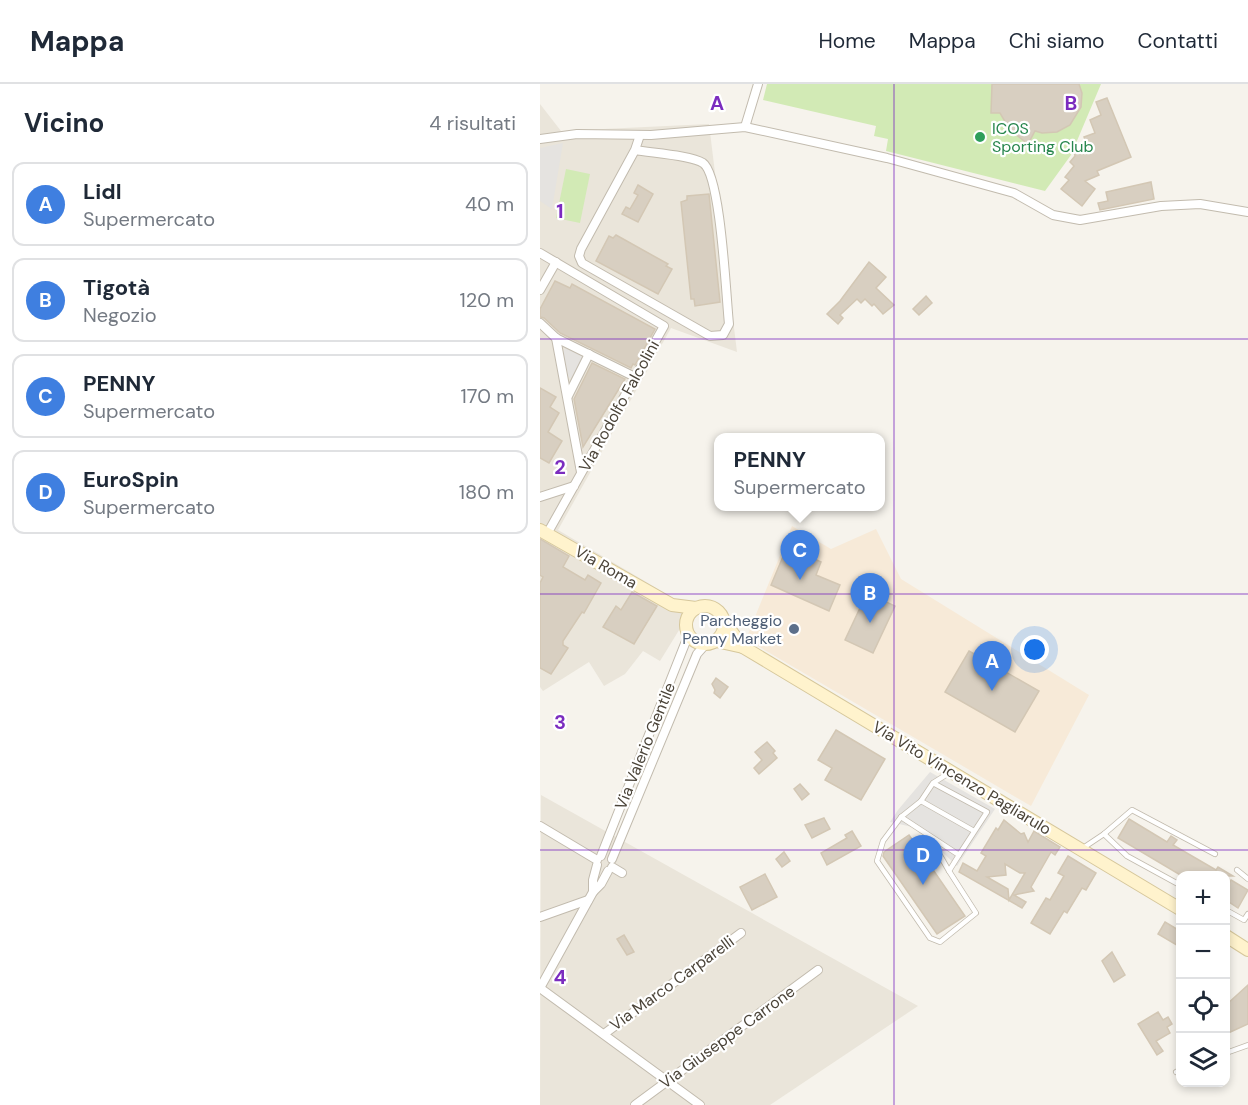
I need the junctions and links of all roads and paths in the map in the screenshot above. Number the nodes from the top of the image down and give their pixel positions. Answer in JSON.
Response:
{"nodes":[{"id":1,"x":758,"y":84,"type":"edge"},
{"id":2,"x":745,"y":127,"type":"junction"},
{"id":3,"x":640,"y":135,"type":"junction"},
{"id":4,"x":540,"y":139,"type":"edge"},
{"id":5,"x":635,"y":150,"type":"junction"},
{"id":6,"x":1248,"y":212,"type":"edge"},
{"id":7,"x":540,"y":253,"type":"edge"},
{"id":8,"x":556,"y":262,"type":"junction"},
{"id":9,"x":540,"y":290,"type":"edge"},
{"id":10,"x":540,"y":323,"type":"edge"},
{"id":11,"x":556,"y":338,"type":"junction"},
{"id":12,"x":589,"y":354,"type":"junction"},
{"id":13,"x":635,"y":377,"type":"junction"},
{"id":14,"x":567,"y":396,"type":"junction"},
{"id":15,"x":581,"y":472,"type":"junction"},
{"id":16,"x":574,"y":486,"type":"junction"},
{"id":17,"x":540,"y":497,"type":"edge"},
{"id":18,"x":543,"y":532,"type":"edge"},
{"id":19,"x":672,"y":605,"type":"junction"},
{"id":20,"x":696,"y":608,"type":"junction"},
{"id":21,"x":724,"y":622,"type":"junction"},
{"id":22,"x":685,"y":623,"type":"junction"},
{"id":23,"x":688,"y":636,"type":"junction"},
{"id":24,"x":710,"y":643,"type":"junction"},
{"id":25,"x":743,"y":647,"type":"junction"},
{"id":26,"x":951,"y":772,"type":"junction"},
{"id":27,"x":933,"y":783,"type":"junction"},
{"id":28,"x":921,"y":801,"type":"junction"},
{"id":29,"x":999,"y":801,"type":"junction"},
{"id":30,"x":987,"y":812,"type":"junction"},
{"id":31,"x":902,"y":818,"type":"junction"},
{"id":32,"x":540,"y":826,"type":"edge"},
{"id":33,"x":974,"y":831,"type":"junction"},
{"id":34,"x":1104,"y":834,"type":"junction"},
{"id":35,"x":929,"y":835,"type":"junction"},
{"id":36,"x":1081,"y":849,"type":"junction"},
{"id":37,"x":1215,"y":854,"type":"dead end"},
{"id":38,"x":959,"y":855,"type":"junction"},
{"id":39,"x":598,"y":860,"type":"junction"},
{"id":40,"x":611,"y":866,"type":"junction"},
{"id":41,"x":1237,"y":870,"type":"dead end"},
{"id":42,"x":949,"y":871,"type":"junction"},
{"id":43,"x":622,"y":873,"type":"dead end"},
{"id":44,"x":1248,"y":879,"type":"edge"},
{"id":45,"x":1176,"y":883,"type":"edge"},
{"id":46,"x":591,"y":896,"type":"junction"},
{"id":47,"x":1176,"y":907,"type":"edge"},
{"id":48,"x":1230,"y":912,"type":"edge"},
{"id":49,"x":1248,"y":914,"type":"edge"},
{"id":50,"x":540,"y":916,"type":"edge"},
{"id":51,"x":741,"y":933,"type":"dead end"},
{"id":52,"x":1230,"y":939,"type":"edge"},
{"id":53,"x":1248,"y":950,"type":"edge"},
{"id":54,"x":818,"y":970,"type":"dead end"},
{"id":55,"x":540,"y":988,"type":"edge"},
{"id":56,"x":603,"y":1034,"type":"junction"},
{"id":57,"x":1248,"y":1044,"type":"edge"},
{"id":58,"x":1230,"y":1051,"type":"edge"},
{"id":59,"x":668,"y":1081,"type":"junction"},
{"id":60,"x":635,"y":1105,"type":"edge"},
{"id":61,"x":700,"y":1105,"type":"edge"}],
"edges":[{"from":1,"to":2,"type":"street"},
{"from":2,"to":3,"type":"street"},
{"from":2,"to":6,"type":"street"},
{"from":3,"to":4,"type":"street"},
{"from":3,"to":5,"type":"street"},
{"from":5,"to":5,"type":"street"},
{"from":7,"to":8,"type":"street"},
{"from":8,"to":9,"type":"street"},
{"from":8,"to":13,"type":"street","name":"Via Rodolfo Falcolini"},
{"from":10,"to":11,"type":"street"},
{"from":11,"to":12,"type":"street"},
{"from":11,"to":14,"type":"street"},
{"from":12,"to":13,"type":"street"},
{"from":12,"to":14,"type":"street"},
{"from":13,"to":15,"type":"street","name":"Via Rodolfo Falcolini"},
{"from":14,"to":15,"type":"street"},
{"from":15,"to":16,"type":"street","name":"Via Rodolfo Falcolini"},
{"from":16,"to":17,"type":"street","name":"Via Rodolfo Falcolini"},
{"from":16,"to":18,"type":"street","name":"Via Rodolfo Falcolini"},
{"from":18,"to":19,"type":"street","name":"Via Roma"},
{"from":19,"to":20,"type":"street","name":"Via Roma"},
{"from":19,"to":22,"type":"street","name":"Via Roma"},
{"from":20,"to":21,"type":"street"},
{"from":20,"to":22,"type":"street"},
{"from":21,"to":24,"type":"street"},
{"from":21,"to":25,"type":"street","name":"Via Vito Vincenzo Pagliarulo"},
{"from":22,"to":23,"type":"street"},
{"from":23,"to":24,"type":"street"},
{"from":23,"to":39,"type":"street","name":"Via Valerio Gentile"},
{"from":24,"to":25,"type":"street","name":"Via Vito Vincenzo Pagliarulo"},
{"from":24,"to":40,"type":"street","name":"Via Valerio Gentile"},
{"from":25,"to":26,"type":"street","name":"Via Vito Vincenzo Pagliarulo"},
{"from":26,"to":27,"type":"lane"},
{"from":26,"to":29,"type":"street","name":"Via Vito Vincenzo Pagliarulo"},
{"from":27,"to":28,"type":"lane"},
{"from":27,"to":30,"type":"lane"},
{"from":28,"to":31,"type":"lane"},
{"from":28,"to":33,"type":"lane"},
{"from":29,"to":30,"type":"lane"},
{"from":29,"to":36,"type":"street","name":"Via Vito Vincenzo Pagliarulo"},
{"from":30,"to":33,"type":"lane"},
{"from":31,"to":35,"type":"lane"},
{"from":31,"to":42,"type":"lane"},
{"from":32,"to":39,"type":"street"},
{"from":33,"to":38,"type":"lane"},
{"from":34,"to":36,"type":"lane"},
{"from":34,"to":37,"type":"lane"},
{"from":34,"to":45,"type":"lane"},
{"from":35,"to":38,"type":"lane"},
{"from":35,"to":42,"type":"lane"},
{"from":36,"to":47,"type":"street","name":"Via Vito Vincenzo Pagliarulo"},
{"from":38,"to":42,"type":"lane"},
{"from":39,"to":40,"type":"street"},
{"from":39,"to":40,"type":"street"},
{"from":39,"to":46,"type":"street","name":"Via Valerio Gentile"},
{"from":40,"to":43,"type":"street"},
{"from":40,"to":46,"type":"street","name":"Via Valerio Gentile"},
{"from":41,"to":44,"type":"lane"},
{"from":46,"to":50,"type":"street"},
{"from":46,"to":55,"type":"street","name":"Via Valerio Gentile"},
{"from":48,"to":49,"type":"lane"},
{"from":51,"to":56,"type":"street","name":"Via Marco Carparelli"},
{"from":52,"to":53,"type":"street"},
{"from":54,"to":59,"type":"street","name":"Via Giuseppe Carrone"},
{"from":55,"to":56,"type":"street"},
{"from":56,"to":59,"type":"street"},
{"from":57,"to":58,"type":"lane"},
{"from":59,"to":60,"type":"street","name":"Via Giuseppe Carrone"},
{"from":59,"to":61,"type":"street"}]}
